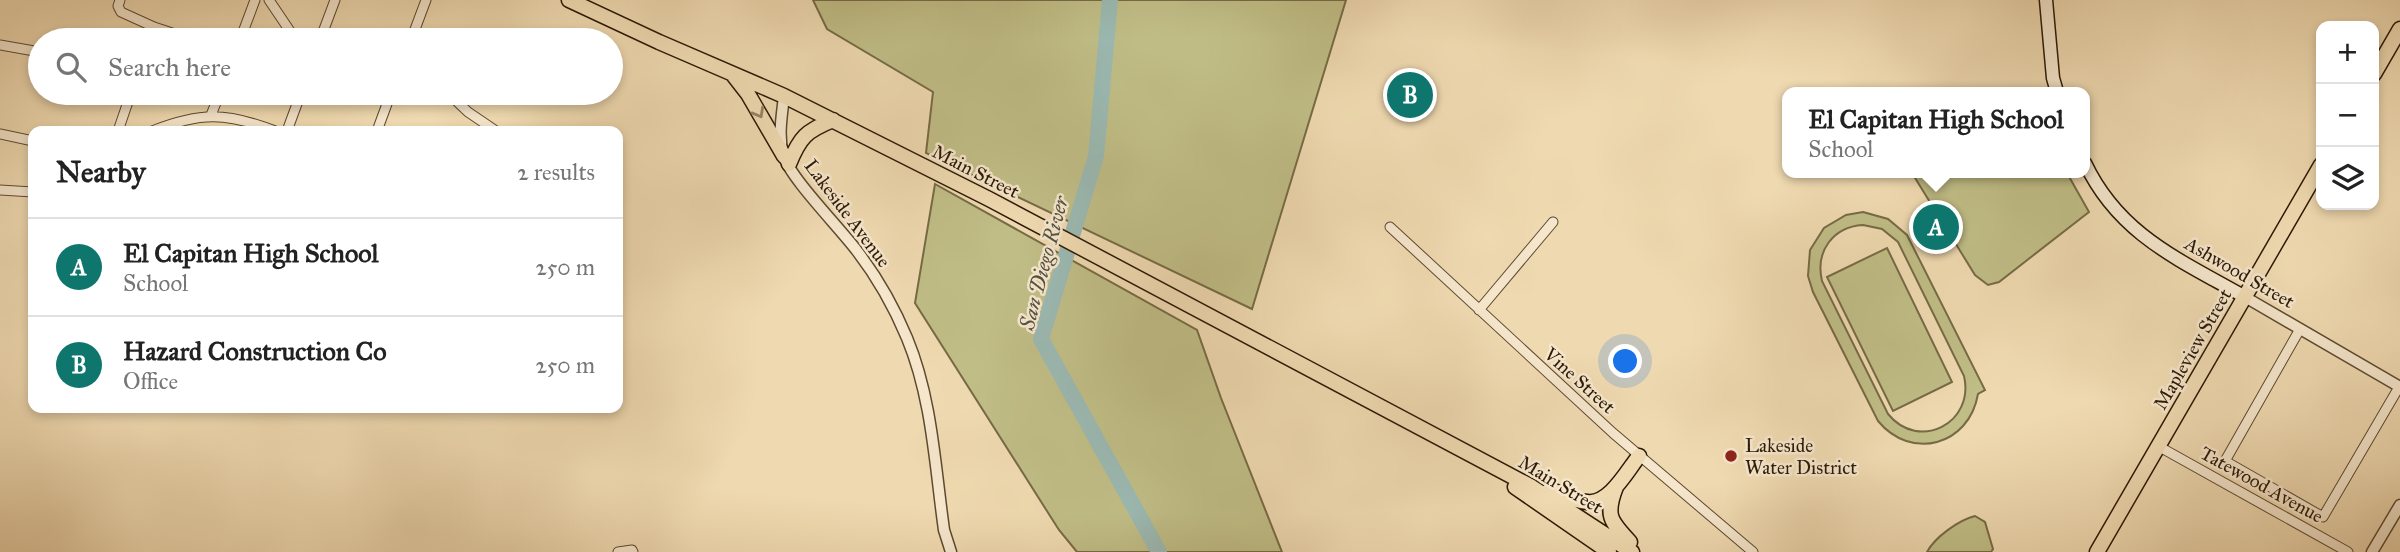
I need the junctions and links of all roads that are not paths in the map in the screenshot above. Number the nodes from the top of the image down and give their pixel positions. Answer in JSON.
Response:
{"nodes":[{"id":1,"x":121,"y":0,"type":"edge"},
{"id":2,"x":255,"y":0,"type":"edge"},
{"id":3,"x":269,"y":0,"type":"edge"},
{"id":4,"x":335,"y":0,"type":"edge"},
{"id":5,"x":426,"y":0,"type":"edge"},
{"id":6,"x":569,"y":0,"type":"edge"},
{"id":7,"x":2046,"y":0,"type":"edge"},
{"id":8,"x":154,"y":27,"type":"joint"},
{"id":9,"x":157,"y":28,"type":"edge"},
{"id":10,"x":244,"y":28,"type":"edge"},
{"id":11,"x":288,"y":28,"type":"edge"},
{"id":12,"x":324,"y":28,"type":"edge"},
{"id":13,"x":416,"y":28,"type":"edge"},
{"id":14,"x":2400,"y":29,"type":"edge"},
{"id":15,"x":0,"y":45,"type":"edge"},
{"id":16,"x":28,"y":50,"type":"edge"},
{"id":17,"x":2379,"y":65,"type":"edge"},
{"id":18,"x":730,"y":73,"type":"junction"},
{"id":19,"x":2056,"y":87,"type":"edge"},
{"id":20,"x":784,"y":96,"type":"junction"},
{"id":21,"x":127,"y":105,"type":"edge"},
{"id":22,"x":215,"y":105,"type":"edge"},
{"id":23,"x":297,"y":105,"type":"edge"},
{"id":24,"x":387,"y":105,"type":"edge"},
{"id":25,"x":461,"y":105,"type":"edge"},
{"id":26,"x":211,"y":116,"type":"junction"},
{"id":27,"x":833,"y":120,"type":"junction"},
{"id":28,"x":120,"y":126,"type":"edge"},
{"id":29,"x":164,"y":126,"type":"edge"},
{"id":30,"x":262,"y":126,"type":"edge"},
{"id":31,"x":289,"y":126,"type":"edge"},
{"id":32,"x":379,"y":126,"type":"edge"},
{"id":33,"x":489,"y":126,"type":"edge"},
{"id":34,"x":0,"y":134,"type":"edge"},
{"id":35,"x":28,"y":140,"type":"edge"},
{"id":36,"x":786,"y":160,"type":"junction"},
{"id":37,"x":2090,"y":172,"type":"edge"},
{"id":38,"x":2316,"y":174,"type":"edge"},
{"id":39,"x":0,"y":190,"type":"edge"},
{"id":40,"x":28,"y":192,"type":"edge"},
{"id":41,"x":1553,"y":222,"type":"dead end"},
{"id":42,"x":1390,"y":227,"type":"dead end"},
{"id":43,"x":2245,"y":297,"type":"junction"},
{"id":44,"x":1479,"y":310,"type":"junction"},
{"id":45,"x":2300,"y":329,"type":"junction"},
{"id":46,"x":2399,"y":387,"type":"edge"},
{"id":47,"x":2158,"y":446,"type":"junction"},
{"id":48,"x":1468,"y":454,"type":"junction"},
{"id":49,"x":1639,"y":456,"type":"junction"},
{"id":50,"x":1616,"y":486,"type":"junction"},
{"id":51,"x":2400,"y":505,"type":"edge"},
{"id":52,"x":618,"y":552,"type":"edge"},
{"id":53,"x":633,"y":552,"type":"edge"},
{"id":54,"x":951,"y":552,"type":"edge"},
{"id":55,"x":1609,"y":552,"type":"edge"},
{"id":56,"x":1632,"y":552,"type":"edge"},
{"id":57,"x":1639,"y":552,"type":"edge"},
{"id":58,"x":1753,"y":552,"type":"edge"},
{"id":59,"x":2097,"y":552,"type":"edge"},
{"id":60,"x":2348,"y":552,"type":"edge"},
{"id":61,"x":2372,"y":552,"type":"edge"}],
"edges":[{"from":1,"to":8,"type":"street"},
{"from":2,"to":10,"type":"street"},
{"from":3,"to":11,"type":"street"},
{"from":4,"to":12,"type":"street"},
{"from":5,"to":13,"type":"street"},
{"from":6,"to":18,"type":"main road","name":"Main Street"},
{"from":7,"to":19,"type":"main road"},
{"from":8,"to":9,"type":"street"},
{"from":14,"to":17,"type":"main road"},
{"from":15,"to":16,"type":"street"},
{"from":18,"to":20,"type":"main road","name":"Main Street"},
{"from":18,"to":36,"type":"main road","one_way":true},
{"from":20,"to":27,"type":"main road","name":"Main Street"},
{"from":20,"to":36,"type":"street","name":"Lakeside Avenue"},
{"from":21,"to":28,"type":"street"},
{"from":22,"to":26,"type":"street"},
{"from":23,"to":31,"type":"street"},
{"from":24,"to":32,"type":"street"},
{"from":25,"to":33,"type":"street"},
{"from":26,"to":29,"type":"street"},
{"from":26,"to":30,"type":"street"},
{"from":27,"to":36,"type":"main road"},
{"from":27,"to":48,"type":"main road","name":"Main Street"},
{"from":34,"to":35,"type":"street"},
{"from":36,"to":54,"type":"street","name":"Lakeside Avenue"},
{"from":37,"to":43,"type":"main road","name":"Ashwood Street"},
{"from":38,"to":43,"type":"main road","name":"Mapleview Street"},
{"from":39,"to":40,"type":"street"},
{"from":41,"to":44,"type":"street"},
{"from":42,"to":44,"type":"street","name":"Vine Street"},
{"from":43,"to":45,"type":"street","name":"Ashwood Street"},
{"from":43,"to":47,"type":"main road","name":"Mapleview Street"},
{"from":44,"to":49,"type":"street","name":"Vine Street"},
{"from":45,"to":46,"type":"street","name":"Ashwood Street"},
{"from":45,"to":46,"type":"street"},
{"from":47,"to":59,"type":"main road","name":"Mapleview Street"},
{"from":47,"to":60,"type":"street","name":"Tatewood Avenue"},
{"from":48,"to":50,"type":"main road"},
{"from":48,"to":55,"type":"main road","name":"Main Street"},
{"from":48,"to":56,"type":"main road","name":"Main Street"},
{"from":49,"to":50,"type":"main road"},
{"from":49,"to":58,"type":"street","name":"Vine Street"},
{"from":50,"to":57,"type":"main road"},
{"from":51,"to":61,"type":"street"},
{"from":52,"to":53,"type":"street"}]}
